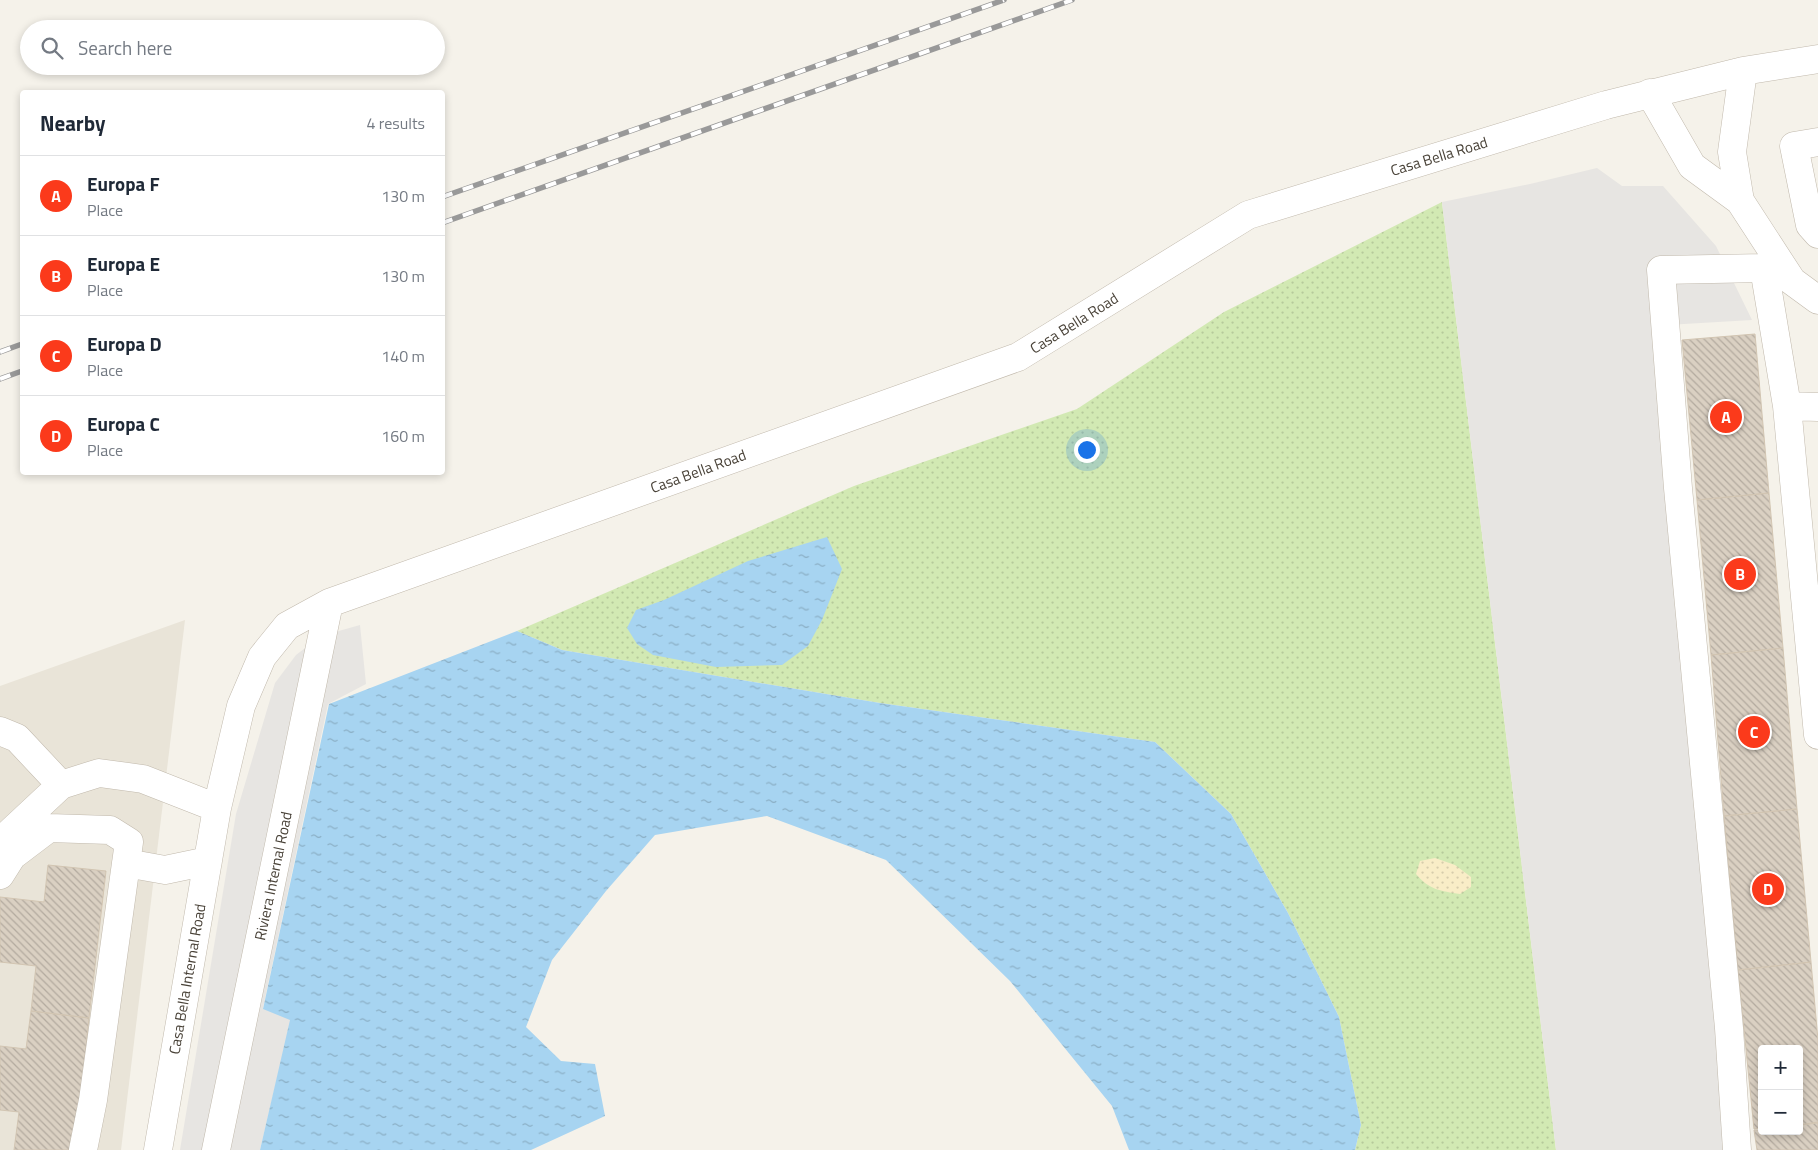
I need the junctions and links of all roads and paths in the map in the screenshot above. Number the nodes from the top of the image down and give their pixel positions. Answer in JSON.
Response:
{"nodes":[{"id":1,"x":1818,"y":59,"type":"edge"},
{"id":2,"x":1743,"y":71,"type":"junction"},
{"id":3,"x":1650,"y":93,"type":"junction"},
{"id":4,"x":1818,"y":142,"type":"edge"},
{"id":5,"x":1740,"y":201,"type":"junction"},
{"id":6,"x":1818,"y":234,"type":"edge"},
{"id":7,"x":1772,"y":266,"type":"junction"},
{"id":8,"x":1818,"y":300,"type":"edge"},
{"id":9,"x":1787,"y":406,"type":"junction"},
{"id":10,"x":1818,"y":407,"type":"edge"},
{"id":11,"x":329,"y":603,"type":"junction"},
{"id":12,"x":0,"y":731,"type":"edge"},
{"id":13,"x":1818,"y":735,"type":"edge"},
{"id":14,"x":61,"y":786,"type":"junction"},
{"id":15,"x":217,"y":808,"type":"junction"},
{"id":16,"x":0,"y":842,"type":"edge"},
{"id":17,"x":208,"y":861,"type":"junction"},
{"id":18,"x":126,"y":863,"type":"junction"},
{"id":19,"x":0,"y":875,"type":"edge"},
{"id":20,"x":83,"y":1150,"type":"edge"},
{"id":21,"x":158,"y":1150,"type":"edge"},
{"id":22,"x":216,"y":1150,"type":"edge"},
{"id":23,"x":1737,"y":1150,"type":"edge"}],
"edges":[{"from":1,"to":2,"type":"street","name":"Casa Bella Road"},
{"from":2,"to":3,"type":"street","name":"Casa Bella Road"},
{"from":2,"to":5,"type":"street"},
{"from":3,"to":5,"type":"street"},
{"from":3,"to":11,"type":"street","name":"Casa Bella Road"},
{"from":4,"to":6,"type":"street"},
{"from":5,"to":7,"type":"street"},
{"from":7,"to":8,"type":"street"},
{"from":7,"to":9,"type":"street"},
{"from":7,"to":23,"type":"street"},
{"from":9,"to":10,"type":"street"},
{"from":9,"to":13,"type":"street"},
{"from":11,"to":15,"type":"street","name":"Casa Bella Internal Road"},
{"from":11,"to":22,"type":"street","name":"Riviera Internal Road"},
{"from":12,"to":14,"type":"street"},
{"from":14,"to":15,"type":"street"},
{"from":14,"to":16,"type":"street"},
{"from":15,"to":17,"type":"street","name":"Casa Bella Internal Road"},
{"from":17,"to":18,"type":"street"},
{"from":17,"to":21,"type":"street","name":"Casa Bella Internal Road"},
{"from":18,"to":19,"type":"street"},
{"from":18,"to":20,"type":"street"}]}
